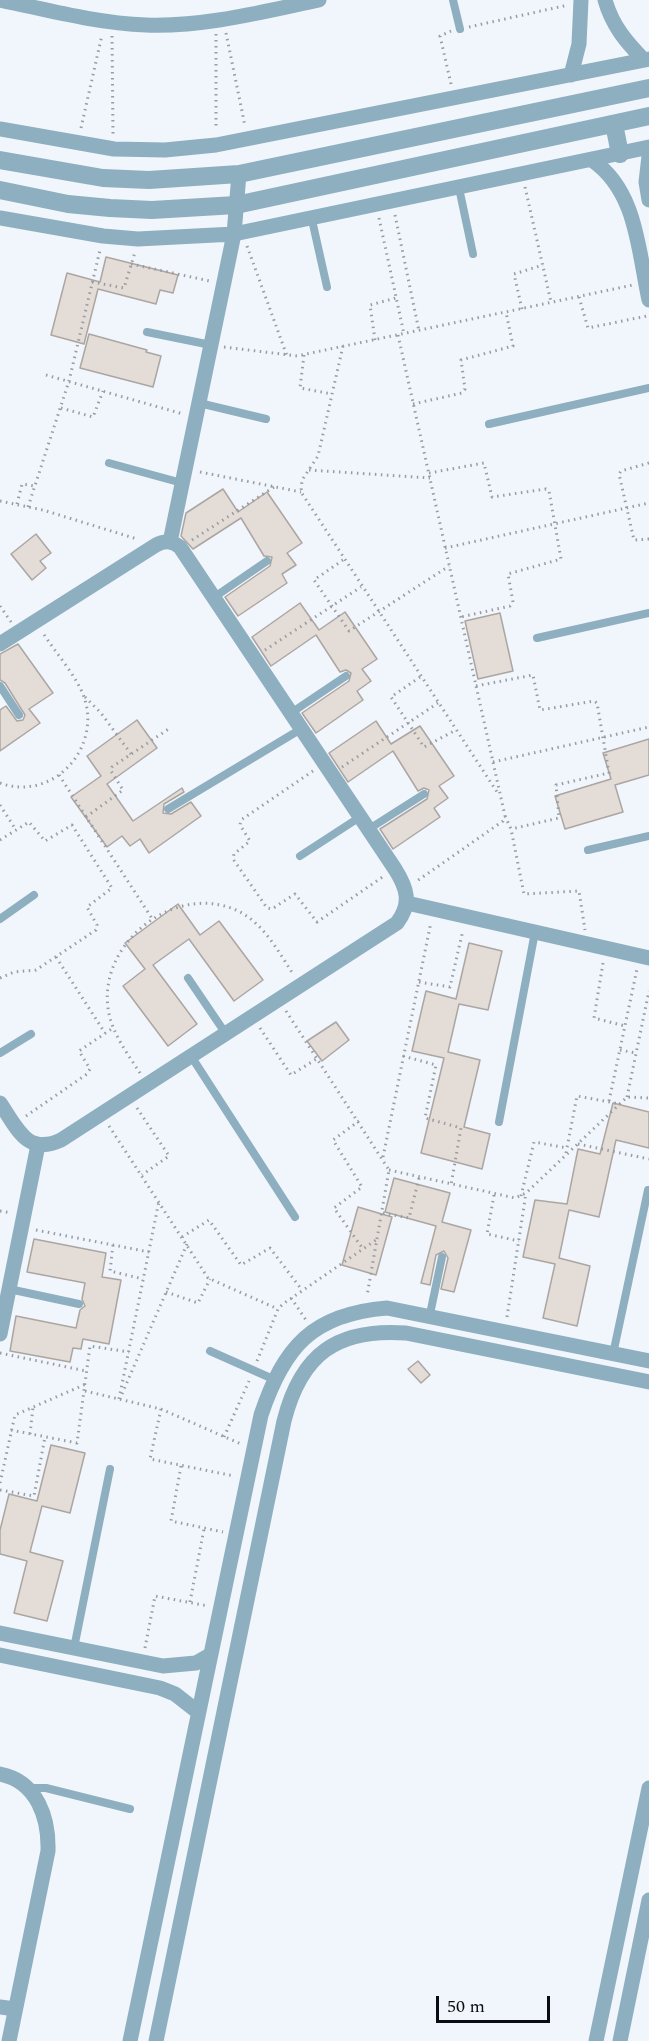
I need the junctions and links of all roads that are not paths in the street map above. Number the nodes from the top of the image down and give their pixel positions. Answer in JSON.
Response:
{"nodes":[{"id":1,"x":0,"y":0,"type":"edge"},
{"id":2,"x":319,"y":0,"type":"edge"},
{"id":3,"x":453,"y":0,"type":"edge"},
{"id":4,"x":605,"y":0,"type":"edge"},
{"id":5,"x":581,"y":1,"type":"edge"},
{"id":6,"x":460,"y":29,"type":"road end"},
{"id":7,"x":647,"y":59,"type":"edge"},
{"id":8,"x":571,"y":75,"type":"junction"},
{"id":9,"x":649,"y":88,"type":"edge"},
{"id":10,"x":649,"y":116,"type":"edge"},
{"id":11,"x":614,"y":124,"type":"junction"},
{"id":12,"x":0,"y":129,"type":"edge"},
{"id":13,"x":649,"y":147,"type":"edge"},
{"id":14,"x":620,"y":154,"type":"junction"},
{"id":15,"x":649,"y":156,"type":"edge"},
{"id":16,"x":0,"y":160,"type":"edge"},
{"id":17,"x":592,"y":160,"type":"junction"},
{"id":18,"x":239,"y":174,"type":"junction"},
{"id":19,"x":459,"y":189,"type":"junction"},
{"id":20,"x":0,"y":190,"type":"edge"},
{"id":21,"x":649,"y":200,"type":"edge"},
{"id":22,"x":236,"y":205,"type":"junction"},
{"id":23,"x":0,"y":218,"type":"edge"},
{"id":24,"x":312,"y":220,"type":"junction"},
{"id":25,"x":238,"y":234,"type":"junction"},
{"id":26,"x":473,"y":254,"type":"dead end"},
{"id":27,"x":327,"y":287,"type":"dead end"},
{"id":28,"x":649,"y":300,"type":"edge"},
{"id":29,"x":147,"y":332,"type":"dead end"},
{"id":30,"x":211,"y":345,"type":"junction"},
{"id":31,"x":649,"y":388,"type":"edge"},
{"id":32,"x":197,"y":410,"type":"junction"},
{"id":33,"x":266,"y":419,"type":"dead end"},
{"id":34,"x":489,"y":424,"type":"dead end"},
{"id":35,"x":110,"y":463,"type":"dead end"},
{"id":36,"x":184,"y":476,"type":"junction"},
{"id":37,"x":169,"y":545,"type":"junction"},
{"id":38,"x":267,"y":561,"type":"dead end"},
{"id":39,"x":213,"y":597,"type":"junction"},
{"id":40,"x":649,"y":613,"type":"edge"},
{"id":41,"x":537,"y":638,"type":"dead end"},
{"id":42,"x":0,"y":644,"type":"edge"},
{"id":43,"x":346,"y":676,"type":"dead end"},
{"id":44,"x":0,"y":686,"type":"edge"},
{"id":45,"x":291,"y":713,"type":"junction"},
{"id":46,"x":19,"y":716,"type":"dead end"},
{"id":47,"x":302,"y":729,"type":"junction"},
{"id":48,"x":424,"y":794,"type":"dead end"},
{"id":49,"x":168,"y":809,"type":"dead end"},
{"id":50,"x":364,"y":823,"type":"junction"},
{"id":51,"x":649,"y":836,"type":"edge"},
{"id":52,"x":588,"y":850,"type":"dead end"},
{"id":53,"x":300,"y":856,"type":"dead end"},
{"id":54,"x":34,"y":895,"type":"dead end"},
{"id":55,"x":407,"y":896,"type":"junction"},
{"id":56,"x":0,"y":919,"type":"edge"},
{"id":57,"x":535,"y":932,"type":"junction"},
{"id":58,"x":644,"y":957,"type":"edge"},
{"id":59,"x":188,"y":978,"type":"dead end"},
{"id":60,"x":31,"y":1034,"type":"dead end"},
{"id":61,"x":226,"y":1034,"type":"junction"},
{"id":62,"x":0,"y":1053,"type":"edge"},
{"id":63,"x":191,"y":1056,"type":"junction"},
{"id":64,"x":0,"y":1103,"type":"edge"},
{"id":65,"x":499,"y":1122,"type":"dead end"},
{"id":66,"x":38,"y":1145,"type":"junction"},
{"id":67,"x":648,"y":1190,"type":"edge"},
{"id":68,"x":295,"y":1216,"type":"dead end"},
{"id":69,"x":442,"y":1257,"type":"dead end"},
{"id":70,"x":7,"y":1281,"type":"edge"},
{"id":71,"x":79,"y":1304,"type":"dead end"},
{"id":72,"x":429,"y":1314,"type":"junction"},
{"id":73,"x":0,"y":1334,"type":"edge"},
{"id":74,"x":210,"y":1351,"type":"dead end"},
{"id":75,"x":613,"y":1354,"type":"junction"},
{"id":76,"x":649,"y":1361,"type":"edge"},
{"id":77,"x":273,"y":1379,"type":"junction"},
{"id":78,"x":649,"y":1379,"type":"edge"},
{"id":79,"x":110,"y":1469,"type":"dead end"},
{"id":80,"x":0,"y":1633,"type":"edge"},
{"id":81,"x":74,"y":1648,"type":"junction"},
{"id":82,"x":0,"y":1655,"type":"edge"},
{"id":83,"x":210,"y":1655,"type":"junction"},
{"id":84,"x":138,"y":1661,"type":"junction"},
{"id":85,"x":130,"y":1682,"type":"junction"},
{"id":86,"x":202,"y":1697,"type":"junction"},
{"id":87,"x":224,"y":1702,"type":"junction"},
{"id":88,"x":198,"y":1712,"type":"junction"},
{"id":89,"x":0,"y":1774,"type":"edge"},
{"id":90,"x":28,"y":1788,"type":"junction"},
{"id":91,"x":649,"y":1788,"type":"edge"},
{"id":92,"x":130,"y":1809,"type":"dead end"},
{"id":93,"x":649,"y":1900,"type":"edge"},
{"id":94,"x":150,"y":1942,"type":"junction"},
{"id":95,"x":175,"y":1947,"type":"junction"},
{"id":96,"x":8,"y":2008,"type":"edge"},
{"id":97,"x":9,"y":2041,"type":"edge"},
{"id":98,"x":130,"y":2041,"type":"edge"},
{"id":99,"x":156,"y":2041,"type":"edge"},
{"id":100,"x":596,"y":2041,"type":"edge"},
{"id":101,"x":620,"y":2041,"type":"edge"}],
"edges":[{"from":1,"to":2,"type":"street"},
{"from":3,"to":6,"type":"lane"},
{"from":4,"to":7,"type":"street"},
{"from":5,"to":8,"type":"street"},
{"from":7,"to":8,"type":"street"},
{"from":8,"to":12,"type":"street"},
{"from":9,"to":18,"type":"street"},
{"from":10,"to":11,"type":"street"},
{"from":11,"to":14,"type":"street"},
{"from":11,"to":22,"type":"street"},
{"from":13,"to":14,"type":"street"},
{"from":14,"to":17,"type":"street"},
{"from":15,"to":21,"type":"street"},
{"from":16,"to":18,"type":"street"},
{"from":17,"to":19,"type":"street"},
{"from":17,"to":28,"type":"street"},
{"from":18,"to":22,"type":"street"},
{"from":19,"to":24,"type":"street"},
{"from":19,"to":26,"type":"lane"},
{"from":20,"to":22,"type":"street"},
{"from":22,"to":25,"type":"street"},
{"from":23,"to":25,"type":"street"},
{"from":24,"to":25,"type":"street"},
{"from":24,"to":27,"type":"lane"},
{"from":25,"to":30,"type":"street"},
{"from":29,"to":30,"type":"lane"},
{"from":30,"to":32,"type":"street"},
{"from":31,"to":34,"type":"lane"},
{"from":32,"to":33,"type":"lane"},
{"from":32,"to":36,"type":"street"},
{"from":35,"to":36,"type":"lane"},
{"from":36,"to":37,"type":"street"},
{"from":37,"to":39,"type":"street"},
{"from":37,"to":42,"type":"street"},
{"from":38,"to":39,"type":"lane"},
{"from":39,"to":45,"type":"street"},
{"from":40,"to":41,"type":"lane"},
{"from":43,"to":45,"type":"lane"},
{"from":44,"to":46,"type":"lane"},
{"from":45,"to":47,"type":"street"},
{"from":47,"to":49,"type":"lane"},
{"from":47,"to":50,"type":"street"},
{"from":48,"to":50,"type":"lane"},
{"from":50,"to":53,"type":"lane"},
{"from":50,"to":55,"type":"street"},
{"from":51,"to":52,"type":"lane"},
{"from":54,"to":56,"type":"lane"},
{"from":55,"to":57,"type":"street"},
{"from":55,"to":61,"type":"street"},
{"from":57,"to":58,"type":"street"},
{"from":57,"to":65,"type":"lane"},
{"from":59,"to":61,"type":"lane"},
{"from":60,"to":62,"type":"lane"},
{"from":61,"to":63,"type":"street"},
{"from":63,"to":66,"type":"street"},
{"from":63,"to":68,"type":"lane"},
{"from":64,"to":66,"type":"street"},
{"from":66,"to":70,"type":"street"},
{"from":67,"to":75,"type":"lane"},
{"from":69,"to":72,"type":"lane"},
{"from":70,"to":71,"type":"lane"},
{"from":70,"to":73,"type":"street"},
{"from":72,"to":75,"type":"street"},
{"from":72,"to":77,"type":"street"},
{"from":74,"to":77,"type":"lane"},
{"from":75,"to":76,"type":"street"},
{"from":77,"to":83,"type":"street"},
{"from":78,"to":87,"type":"street"},
{"from":79,"to":81,"type":"lane"},
{"from":80,"to":81,"type":"street"},
{"from":81,"to":84,"type":"street"},
{"from":82,"to":85,"type":"street"},
{"from":83,"to":84,"type":"street"},
{"from":83,"to":86,"type":"street"},
{"from":84,"to":85,"type":"street"},
{"from":85,"to":88,"type":"street"},
{"from":86,"to":87,"type":"street"},
{"from":86,"to":88,"type":"street"},
{"from":87,"to":95,"type":"street"},
{"from":88,"to":94,"type":"street"},
{"from":89,"to":90,"type":"street"},
{"from":90,"to":92,"type":"lane"},
{"from":90,"to":96,"type":"street"},
{"from":91,"to":100,"type":"street"},
{"from":93,"to":101,"type":"street"},
{"from":94,"to":95,"type":"street"},
{"from":94,"to":98,"type":"street"},
{"from":95,"to":99,"type":"street"},
{"from":96,"to":97,"type":"street"}]}
